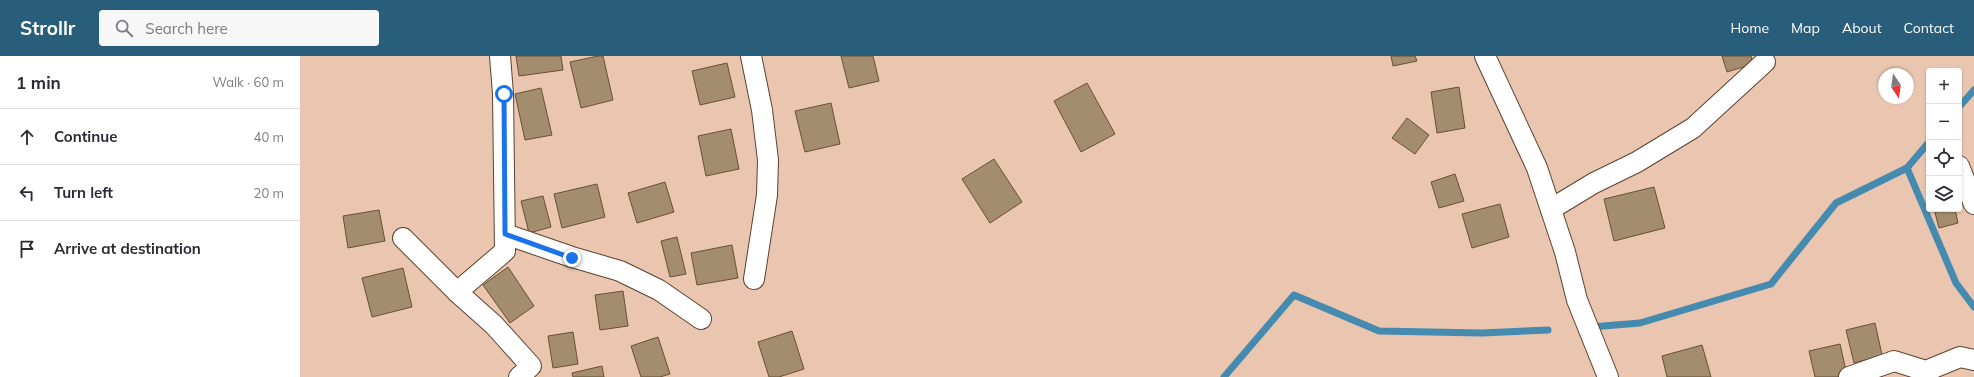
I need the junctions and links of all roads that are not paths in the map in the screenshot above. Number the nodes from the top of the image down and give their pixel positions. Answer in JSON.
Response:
{"nodes":[{"id":1,"x":500,"y":56,"type":"edge"},
{"id":2,"x":751,"y":56,"type":"edge"},
{"id":3,"x":1485,"y":56,"type":"edge"},
{"id":4,"x":1764,"y":62,"type":"dead end"},
{"id":5,"x":1962,"y":174,"type":"edge"},
{"id":6,"x":1974,"y":204,"type":"edge"},
{"id":7,"x":1551,"y":209,"type":"junction"},
{"id":8,"x":505,"y":234,"type":"junction"},
{"id":9,"x":403,"y":238,"type":"dead end"},
{"id":10,"x":754,"y":279,"type":"dead end"},
{"id":11,"x":456,"y":292,"type":"junction"},
{"id":12,"x":701,"y":319,"type":"dead end"},
{"id":13,"x":1974,"y":360,"type":"edge"},
{"id":14,"x":530,"y":373,"type":"edge"},
{"id":15,"x":1608,"y":377,"type":"edge"},
{"id":16,"x":1849,"y":377,"type":"edge"}],
"edges":[{"from":1,"to":8,"type":"street"},
{"from":2,"to":10,"type":"street"},
{"from":3,"to":7,"type":"street"},
{"from":4,"to":7,"type":"street"},
{"from":5,"to":6,"type":"street"},
{"from":7,"to":15,"type":"street"},
{"from":8,"to":11,"type":"street"},
{"from":8,"to":12,"type":"street"},
{"from":9,"to":11,"type":"street"},
{"from":11,"to":14,"type":"street"},
{"from":13,"to":16,"type":"street"}]}
